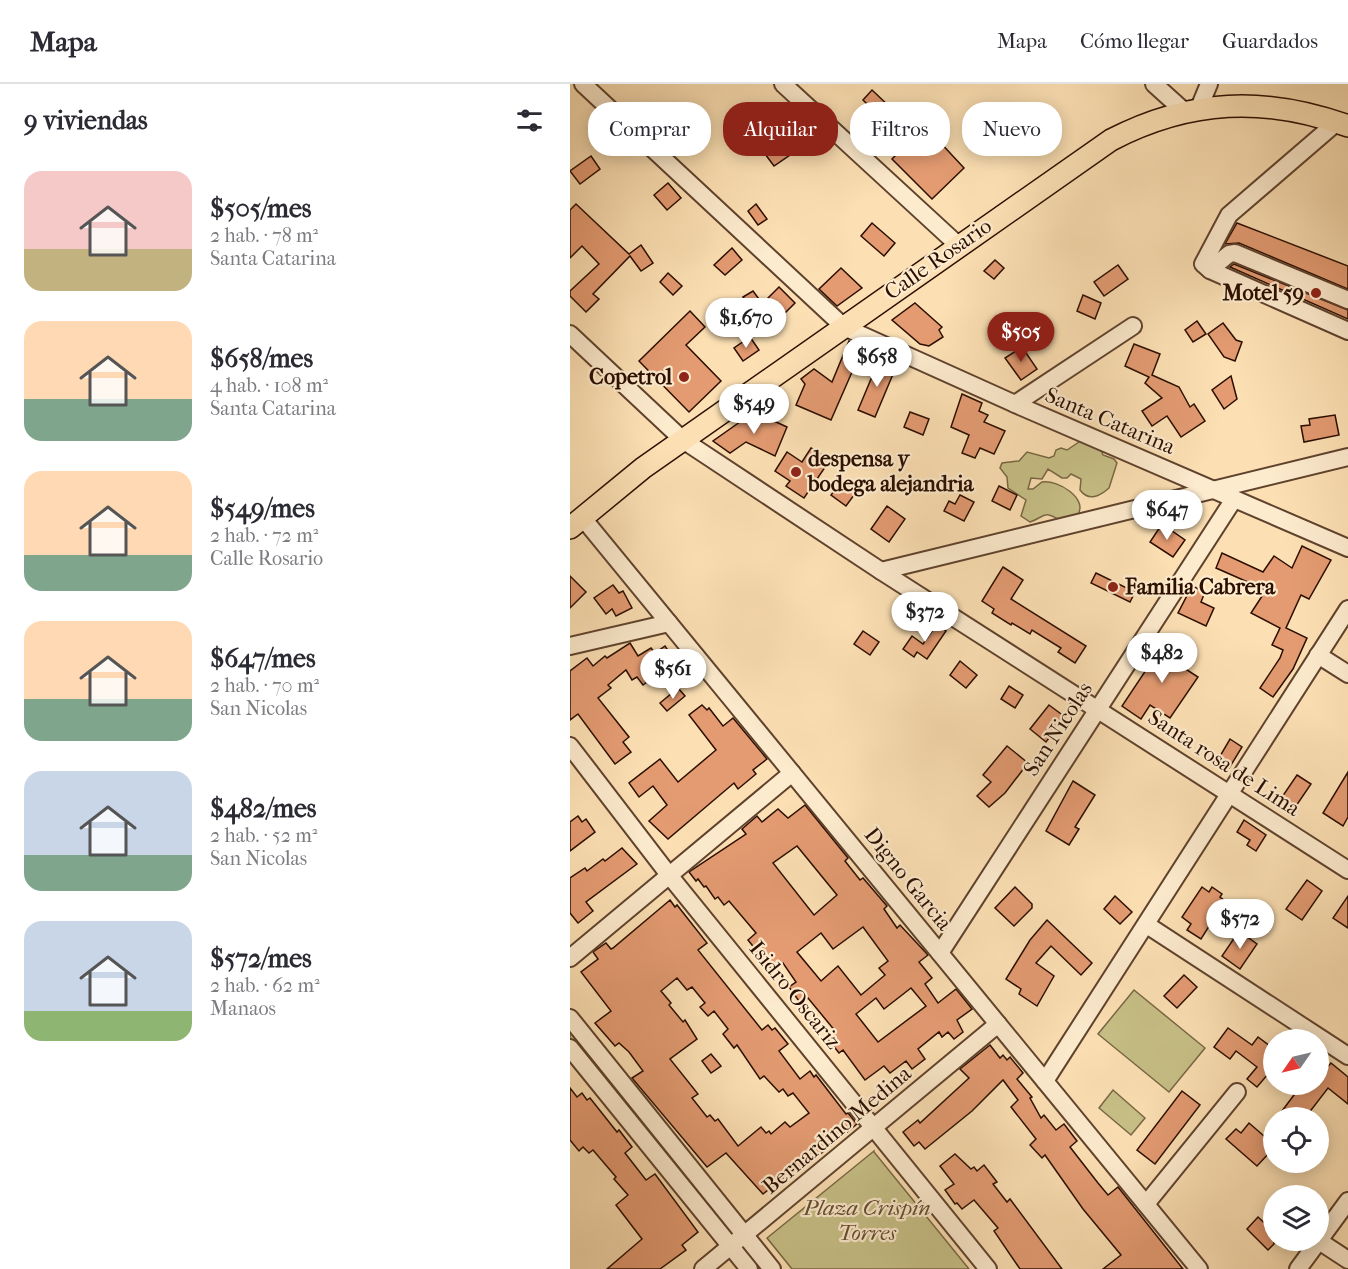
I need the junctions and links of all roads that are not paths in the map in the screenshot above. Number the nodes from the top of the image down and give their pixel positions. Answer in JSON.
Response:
{"nodes":[{"id":1,"x":783,"y":84,"type":"edge"},
{"id":2,"x":1154,"y":84,"type":"edge"},
{"id":3,"x":1209,"y":84,"type":"edge"},
{"id":4,"x":590,"y":86,"type":"edge"},
{"id":5,"x":1192,"y":110,"type":"junction"},
{"id":6,"x":1343,"y":124,"type":"edge"},
{"id":7,"x":958,"y":245,"type":"junction"},
{"id":8,"x":1210,"y":270,"type":"junction"},
{"id":9,"x":1348,"y":300,"type":"edge"},
{"id":10,"x":1133,"y":326,"type":"dead end"},
{"id":11,"x":844,"y":327,"type":"junction"},
{"id":12,"x":1348,"y":331,"type":"edge"},
{"id":13,"x":570,"y":334,"type":"edge"},
{"id":14,"x":1015,"y":404,"type":"junction"},
{"id":15,"x":683,"y":440,"type":"junction"},
{"id":16,"x":1348,"y":457,"type":"edge"},
{"id":17,"x":1216,"y":491,"type":"junction"},
{"id":18,"x":1234,"y":499,"type":"junction"},
{"id":19,"x":576,"y":523,"type":"edge"},
{"id":20,"x":1348,"y":548,"type":"edge"},
{"id":21,"x":881,"y":571,"type":"junction"},
{"id":22,"x":1348,"y":609,"type":"edge"},
{"id":23,"x":669,"y":623,"type":"junction"},
{"id":24,"x":570,"y":646,"type":"edge"},
{"id":25,"x":1318,"y":655,"type":"junction"},
{"id":26,"x":1348,"y":674,"type":"edge"},
{"id":27,"x":1098,"y":709,"type":"junction"},
{"id":28,"x":570,"y":746,"type":"edge"},
{"id":29,"x":792,"y":773,"type":"junction"},
{"id":30,"x":1230,"y":793,"type":"junction"},
{"id":31,"x":1348,"y":870,"type":"edge"},
{"id":32,"x":669,"y":875,"type":"junction"},
{"id":33,"x":1147,"y":925,"type":"junction"},
{"id":34,"x":940,"y":953,"type":"junction"},
{"id":35,"x":570,"y":958,"type":"edge"},
{"id":36,"x":570,"y":1018,"type":"edge"},
{"id":37,"x":998,"y":1024,"type":"junction"},
{"id":38,"x":570,"y":1048,"type":"edge"},
{"id":39,"x":1348,"y":1056,"type":"edge"},
{"id":40,"x":1045,"y":1081,"type":"junction"},
{"id":41,"x":1237,"y":1092,"type":"dead end"},
{"id":42,"x":874,"y":1128,"type":"junction"},
{"id":43,"x":1348,"y":1201,"type":"edge"},
{"id":44,"x":1146,"y":1204,"type":"junction"},
{"id":45,"x":1329,"y":1227,"type":"edge"},
{"id":46,"x":745,"y":1235,"type":"junction"},
{"id":47,"x":731,"y":1247,"type":"junction"},
{"id":48,"x":1329,"y":1248,"type":"edge"},
{"id":49,"x":1312,"y":1251,"type":"edge"},
{"id":50,"x":1348,"y":1260,"type":"edge"},
{"id":51,"x":703,"y":1269,"type":"edge"},
{"id":52,"x":748,"y":1269,"type":"edge"},
{"id":53,"x":772,"y":1269,"type":"edge"},
{"id":54,"x":988,"y":1269,"type":"edge"},
{"id":55,"x":1199,"y":1269,"type":"edge"},
{"id":56,"x":1298,"y":1269,"type":"edge"}],
"edges":[{"from":1,"to":7,"type":"street"},
{"from":2,"to":5,"type":"street"},
{"from":3,"to":5,"type":"street"},
{"from":4,"to":11,"type":"street","name":"Santa Catarina"},
{"from":5,"to":6,"type":"main road","name":"Calle Rosario"},
{"from":5,"to":7,"type":"main road","name":"Calle Rosario"},
{"from":6,"to":8,"type":"street"},
{"from":7,"to":11,"type":"main road","name":"Calle Rosario"},
{"from":8,"to":9,"type":"street"},
{"from":8,"to":12,"type":"street"},
{"from":10,"to":14,"type":"street"},
{"from":11,"to":14,"type":"street","name":"Santa Catarina"},
{"from":11,"to":15,"type":"main road","name":"Calle Rosario"},
{"from":13,"to":15,"type":"street","name":"Santa rosa de Lima"},
{"from":14,"to":17,"type":"street","name":"Santa Catarina"},
{"from":15,"to":19,"type":"main road","name":"Calle Rosario"},
{"from":15,"to":21,"type":"street","name":"Santa rosa de Lima"},
{"from":16,"to":17,"type":"street"},
{"from":17,"to":18,"type":"street","name":"Santa Catarina"},
{"from":17,"to":21,"type":"street"},
{"from":18,"to":20,"type":"street","name":"Santa Catarina"},
{"from":18,"to":27,"type":"street","name":"San Nicolas"},
{"from":19,"to":23,"type":"street","name":"Digno Garcia"},
{"from":21,"to":27,"type":"street","name":"Santa rosa de Lima"},
{"from":22,"to":25,"type":"street"},
{"from":23,"to":24,"type":"street"},
{"from":23,"to":29,"type":"street","name":"Digno Garcia"},
{"from":25,"to":26,"type":"street"},
{"from":25,"to":30,"type":"street"},
{"from":27,"to":30,"type":"street","name":"Santa rosa de Lima"},
{"from":27,"to":34,"type":"street","name":"San Nicolas"},
{"from":28,"to":32,"type":"street","name":"Isidro Oscariz"},
{"from":29,"to":32,"type":"street"},
{"from":29,"to":34,"type":"street","name":"Digno Garcia"},
{"from":30,"to":31,"type":"street","name":"Santa rosa de Lima"},
{"from":30,"to":33,"type":"street"},
{"from":32,"to":35,"type":"street"},
{"from":32,"to":42,"type":"street","name":"Isidro Oscariz"},
{"from":33,"to":39,"type":"street"},
{"from":33,"to":40,"type":"street"},
{"from":34,"to":37,"type":"street","name":"Digno Garcia"},
{"from":36,"to":46,"type":"street"},
{"from":37,"to":40,"type":"street","name":"Digno Garcia"},
{"from":37,"to":42,"type":"street","name":"Bernardino Medina"},
{"from":38,"to":47,"type":"street"},
{"from":40,"to":44,"type":"street","name":"Digno Garcia"},
{"from":41,"to":44,"type":"street"},
{"from":42,"to":46,"type":"street","name":"Bernardino Medina"},
{"from":42,"to":54,"type":"street","name":"Isidro Oscariz"},
{"from":43,"to":45,"type":"street"},
{"from":44,"to":55,"type":"street","name":"Digno Garcia"},
{"from":46,"to":47,"type":"street","name":"Bernardino Medina"},
{"from":46,"to":53,"type":"street"},
{"from":47,"to":51,"type":"street","name":"Bernardino Medina"},
{"from":47,"to":52,"type":"street"},
{"from":48,"to":50,"type":"street"},
{"from":49,"to":56,"type":"street"}]}
